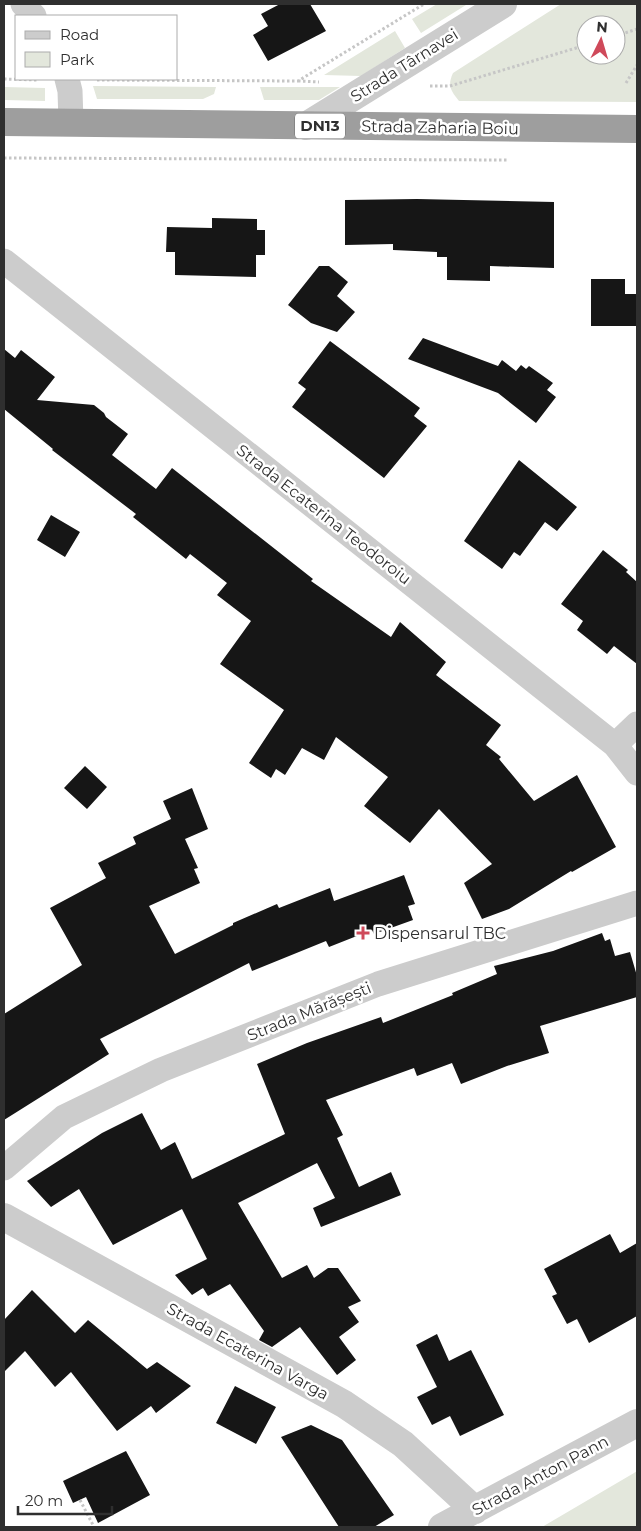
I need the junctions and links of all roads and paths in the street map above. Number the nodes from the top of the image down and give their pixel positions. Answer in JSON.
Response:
{"nodes":[{"id":1,"x":23,"y":4,"type":"edge"},
{"id":2,"x":424,"y":4,"type":"edge"},
{"id":3,"x":503,"y":4,"type":"edge"},
{"id":4,"x":33,"y":15,"type":"edge"},
{"id":5,"x":637,"y":65,"type":"edge"},
{"id":6,"x":68,"y":80,"type":"edge"},
{"id":7,"x":626,"y":83,"type":"dead end"},
{"id":8,"x":4,"y":122,"type":"edge"},
{"id":9,"x":71,"y":122,"type":"junction"},
{"id":10,"x":306,"y":126,"type":"junction"},
{"id":11,"x":637,"y":129,"type":"edge"},
{"id":12,"x":4,"y":158,"type":"edge"},
{"id":13,"x":509,"y":160,"type":"dead end"},
{"id":14,"x":4,"y":261,"type":"edge"},
{"id":15,"x":637,"y":724,"type":"edge"},
{"id":16,"x":615,"y":745,"type":"junction"},
{"id":17,"x":637,"y":773,"type":"edge"},
{"id":18,"x":637,"y":903,"type":"edge"},
{"id":19,"x":4,"y":1168,"type":"edge"},
{"id":20,"x":4,"y":1217,"type":"edge"},
{"id":21,"x":637,"y":1423,"type":"edge"},
{"id":22,"x":80,"y":1500,"type":"dead end"},
{"id":23,"x":475,"y":1510,"type":"junction"},
{"id":24,"x":93,"y":1525,"type":"dead end"},
{"id":25,"x":442,"y":1527,"type":"edge"}],
"edges":[{"from":1,"to":4,"type":"street"},
{"from":2,"to":6,"type":"path"},
{"from":3,"to":10,"type":"street","name":"Strada Târnavei"},
{"from":5,"to":7,"type":"path"},
{"from":6,"to":9,"type":"street"},
{"from":8,"to":9,"type":"highway","name":"Strada Zaharia Boiu","number":"DN13"},
{"from":9,"to":10,"type":"highway","name":"Strada Zaharia Boiu","number":"DN13"},
{"from":10,"to":11,"type":"highway","name":"Strada Zaharia Boiu","number":"DN13"},
{"from":12,"to":13,"type":"path"},
{"from":14,"to":16,"type":"street","name":"Strada Ecaterina Teodoroiu"},
{"from":15,"to":16,"type":"street"},
{"from":16,"to":17,"type":"street","name":"Strada Ecaterina Teodoroiu"},
{"from":18,"to":19,"type":"street","name":"Strada Mărășești"},
{"from":20,"to":23,"type":"street","name":"Strada Ecaterina Varga"},
{"from":21,"to":23,"type":"street","name":"Strada Anton Pann"},
{"from":22,"to":24,"type":"path"},
{"from":23,"to":25,"type":"street","name":"Strada Anton Pann"}]}
